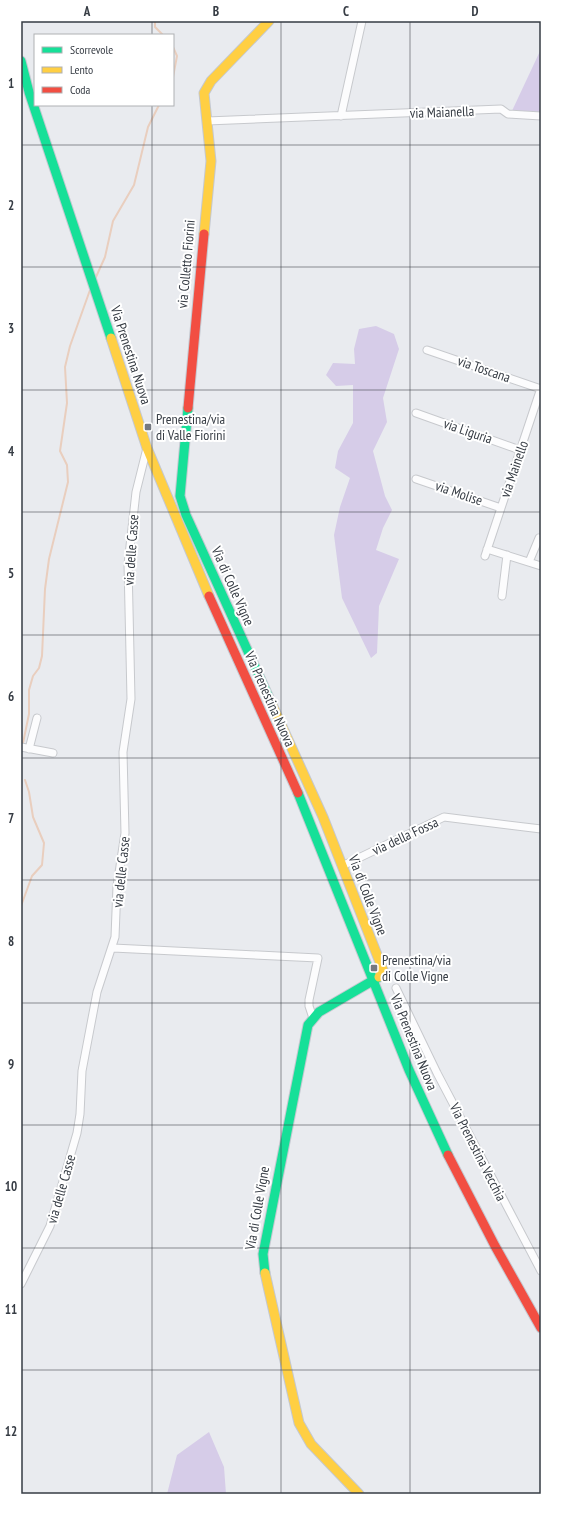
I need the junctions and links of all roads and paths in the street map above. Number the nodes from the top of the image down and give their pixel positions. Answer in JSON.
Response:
{"nodes":[{"id":1,"x":269,"y":21,"type":"edge"},
{"id":2,"x":362,"y":21,"type":"edge"},
{"id":3,"x":21,"y":61,"type":"edge"},
{"id":4,"x":341,"y":116,"type":"junction"},
{"id":5,"x":541,"y":116,"type":"edge"},
{"id":6,"x":207,"y":121,"type":"junction"},
{"id":7,"x":427,"y":350,"type":"dead end"},
{"id":8,"x":541,"y":389,"type":"edge"},
{"id":9,"x":187,"y":410,"type":"joint"},
{"id":10,"x":416,"y":413,"type":"dead end"},
{"id":11,"x":147,"y":448,"type":"junction"},
{"id":12,"x":520,"y":450,"type":"junction"},
{"id":13,"x":416,"y":479,"type":"dead end"},
{"id":14,"x":501,"y":508,"type":"junction"},
{"id":15,"x":539,"y":538,"type":"dead end"},
{"id":16,"x":508,"y":555,"type":"junction"},
{"id":17,"x":529,"y":562,"type":"junction"},
{"id":18,"x":541,"y":566,"type":"edge"},
{"id":19,"x":502,"y":596,"type":"dead end"},
{"id":20,"x":37,"y":718,"type":"dead end"},
{"id":21,"x":21,"y":747,"type":"edge"},
{"id":22,"x":29,"y":749,"type":"junction"},
{"id":23,"x":53,"y":753,"type":"dead end"},
{"id":24,"x":541,"y":829,"type":"edge"},
{"id":25,"x":342,"y":866,"type":"junction"},
{"id":26,"x":113,"y":948,"type":"junction"},
{"id":27,"x":374,"y":980,"type":"junction"},
{"id":28,"x":396,"y":988,"type":"dead end"},
{"id":29,"x":313,"y":1018,"type":"junction"},
{"id":30,"x":541,"y":1271,"type":"edge"},
{"id":31,"x":21,"y":1284,"type":"edge"},
{"id":32,"x":541,"y":1328,"type":"edge"},
{"id":33,"x":359,"y":1494,"type":"edge"}],
"edges":[{"from":1,"to":6,"type":"street","name":"via Colletto Fiorini"},
{"from":2,"to":4,"type":"street"},
{"from":3,"to":11,"type":"street","name":"Via Prenestina Nuova"},
{"from":4,"to":5,"type":"street","name":"via Maianella"},
{"from":4,"to":6,"type":"street","name":"via Maianella"},
{"from":6,"to":9,"type":"street","name":"via Colletto Fiorini"},
{"from":7,"to":8,"type":"street","name":"via Toscana"},
{"from":8,"to":12,"type":"street","name":"via Mainello"},
{"from":9,"to":25,"type":"street","name":"Via di Colle Vigne"},
{"from":10,"to":12,"type":"street","name":"via Liguria"},
{"from":11,"to":26,"type":"street","name":"via delle Casse"},
{"from":11,"to":27,"type":"street","name":"Via Prenestina Nuova"},
{"from":12,"to":14,"type":"street","name":"via Mainello"},
{"from":13,"to":14,"type":"street","name":"via Molise"},
{"from":14,"to":16,"type":"street","name":"via Mainello"},
{"from":15,"to":17,"type":"street"},
{"from":16,"to":17,"type":"street","name":"via Mainello"},
{"from":16,"to":19,"type":"street"},
{"from":17,"to":18,"type":"street","name":"via Mainello"},
{"from":20,"to":22,"type":"street"},
{"from":21,"to":22,"type":"street"},
{"from":22,"to":23,"type":"street"},
{"from":24,"to":25,"type":"street","name":"via della Fossa"},
{"from":25,"to":27,"type":"street","name":"Via di Colle Vigne"},
{"from":26,"to":29,"type":"street"},
{"from":26,"to":31,"type":"street","name":"via delle Casse"},
{"from":27,"to":29,"type":"street"},
{"from":27,"to":32,"type":"street","name":"Via Prenestina Nuova"},
{"from":28,"to":30,"type":"street","name":"Via Prenestina Vecchia"},
{"from":29,"to":33,"type":"street","name":"Via di Colle Vigne"}]}
